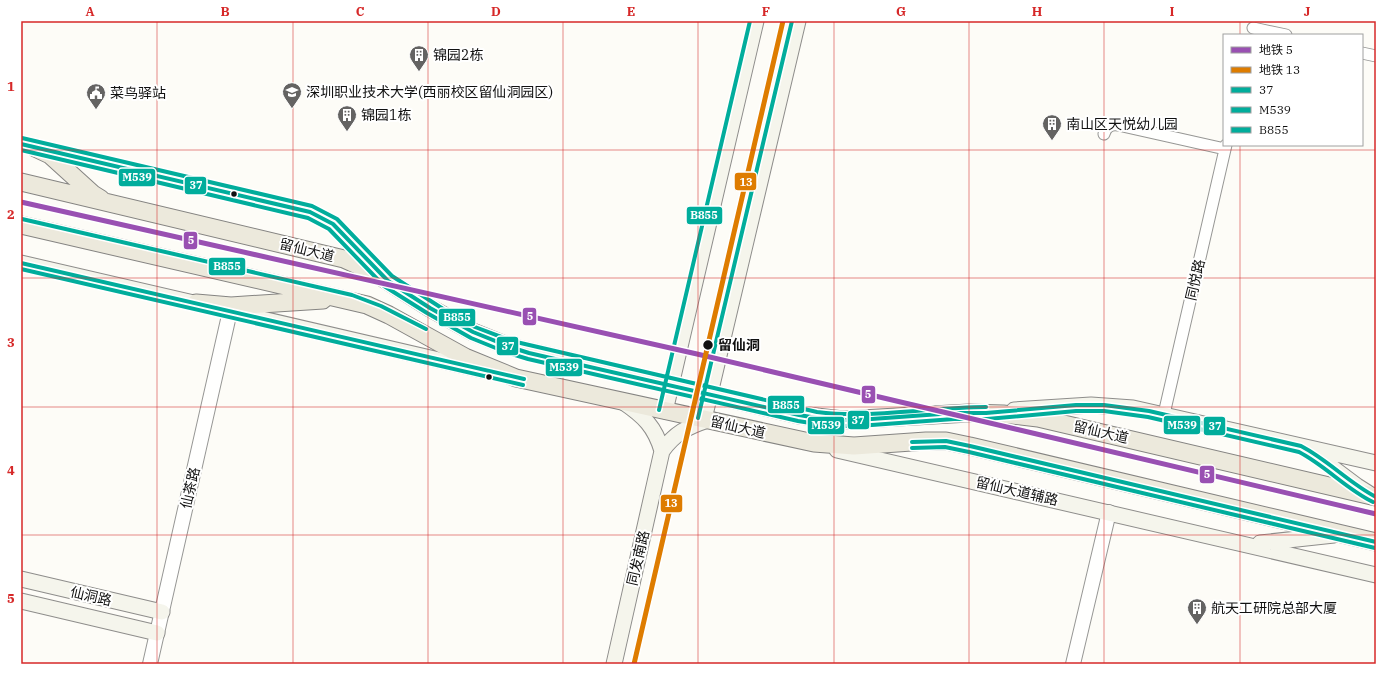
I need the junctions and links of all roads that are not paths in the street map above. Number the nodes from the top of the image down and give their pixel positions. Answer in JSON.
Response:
{"nodes":[{"id":1,"x":756,"y":21,"type":"edge"},
{"id":2,"x":798,"y":21,"type":"edge"},
{"id":3,"x":1253,"y":28,"type":"edge"},
{"id":4,"x":1281,"y":34,"type":"edge"},
{"id":5,"x":1363,"y":53,"type":"edge"},
{"id":6,"x":1376,"y":56,"type":"edge"},
{"id":7,"x":1104,"y":134,"type":"dead end"},
{"id":8,"x":28,"y":146,"type":"edge"},
{"id":9,"x":1226,"y":147,"type":"edge"},
{"id":10,"x":21,"y":182,"type":"edge"},
{"id":11,"x":112,"y":204,"type":"junction"},
{"id":12,"x":21,"y":225,"type":"edge"},
{"id":13,"x":21,"y":263,"type":"edge"},
{"id":14,"x":388,"y":281,"type":"junction"},
{"id":15,"x":356,"y":302,"type":"junction"},
{"id":16,"x":196,"y":303,"type":"junction"},
{"id":17,"x":230,"y":311,"type":"junction"},
{"id":18,"x":516,"y":378,"type":"junction"},
{"id":19,"x":672,"y":386,"type":"junction"},
{"id":20,"x":710,"y":395,"type":"junction"},
{"id":21,"x":620,"y":401,"type":"junction"},
{"id":22,"x":665,"y":411,"type":"junction"},
{"id":23,"x":986,"y":413,"type":"junction"},
{"id":24,"x":1164,"y":414,"type":"junction"},
{"id":25,"x":706,"y":420,"type":"junction"},
{"id":26,"x":793,"y":439,"type":"junction"},
{"id":27,"x":1297,"y":445,"type":"junction"},
{"id":28,"x":662,"y":451,"type":"junction"},
{"id":29,"x":1376,"y":463,"type":"edge"},
{"id":30,"x":1376,"y":497,"type":"edge"},
{"id":31,"x":1108,"y":512,"type":"junction"},
{"id":32,"x":1358,"y":538,"type":"junction"},
{"id":33,"x":1376,"y":542,"type":"edge"},
{"id":34,"x":1242,"y":543,"type":"junction"},
{"id":35,"x":1376,"y":575,"type":"edge"},
{"id":36,"x":21,"y":579,"type":"edge"},
{"id":37,"x":21,"y":601,"type":"edge"},
{"id":38,"x":162,"y":612,"type":"junction"},
{"id":39,"x":157,"y":633,"type":"junction"},
{"id":40,"x":150,"y":664,"type":"edge"},
{"id":41,"x":614,"y":664,"type":"edge"},
{"id":42,"x":1073,"y":664,"type":"edge"}],
"edges":[{"from":1,"to":19,"type":"main road"},
{"from":2,"to":20,"type":"main road"},
{"from":3,"to":4,"type":"street"},
{"from":5,"to":6,"type":"street"},
{"from":7,"to":9,"type":"street"},
{"from":8,"to":11,"type":"main road"},
{"from":8,"to":14,"type":"main road"},
{"from":9,"to":24,"type":"street","name":"同悦路"},
{"from":10,"to":11,"type":"main road","name":"留仙大道"},
{"from":11,"to":14,"type":"main road","name":"留仙大道"},
{"from":12,"to":15,"type":"main road","name":"留仙大道"},
{"from":13,"to":16,"type":"main road"},
{"from":14,"to":19,"type":"main road","name":"留仙大道"},
{"from":15,"to":16,"type":"main road"},
{"from":15,"to":18,"type":"main road","name":"留仙大道"},
{"from":16,"to":17,"type":"main road"},
{"from":17,"to":18,"type":"main road"},
{"from":17,"to":38,"type":"street","name":"仙茶路"},
{"from":18,"to":21,"type":"main road","name":"留仙大道"},
{"from":19,"to":20,"type":"main road","name":"留仙大道"},
{"from":19,"to":22,"type":"main road"},
{"from":20,"to":23,"type":"main road","name":"留仙大道"},
{"from":20,"to":25,"type":"main road"},
{"from":21,"to":22,"type":"main road","name":"留仙大道"},
{"from":21,"to":28,"type":"main road"},
{"from":22,"to":25,"type":"main road","name":"留仙大道"},
{"from":23,"to":24,"type":"main road"},
{"from":23,"to":30,"type":"main road","name":"留仙大道"},
{"from":24,"to":27,"type":"main road"},
{"from":25,"to":26,"type":"main road","name":"留仙大道"},
{"from":25,"to":28,"type":"main road"},
{"from":26,"to":31,"type":"main road","name":"留仙大道辅路"},
{"from":26,"to":32,"type":"main road","name":"留仙大道"},
{"from":27,"to":29,"type":"main road"},
{"from":27,"to":30,"type":"main road"},
{"from":28,"to":41,"type":"main road","name":"同发南路"},
{"from":31,"to":34,"type":"main road","name":"留仙大道辅路"},
{"from":31,"to":42,"type":"street"},
{"from":32,"to":33,"type":"main road","name":"留仙大道"},
{"from":32,"to":34,"type":"main road"},
{"from":34,"to":35,"type":"main road","name":"留仙大道辅路"},
{"from":36,"to":38,"type":"main road","name":"仙洞路"},
{"from":37,"to":39,"type":"main road","name":"仙洞路"},
{"from":38,"to":39,"type":"street","name":"仙茶路"},
{"from":39,"to":40,"type":"street","name":"仙茶路"}]}
